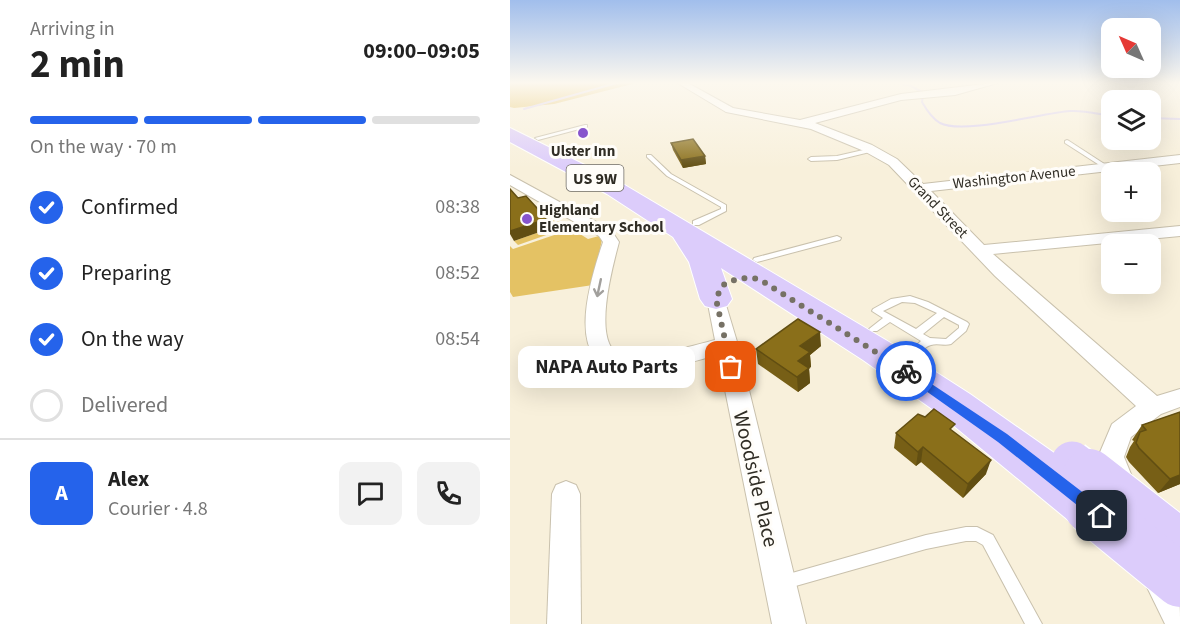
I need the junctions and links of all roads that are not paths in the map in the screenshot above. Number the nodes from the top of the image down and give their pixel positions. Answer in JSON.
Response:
{"nodes":[{"id":1,"x":736,"y":111,"type":"edge"},
{"id":2,"x":847,"y":111,"type":"edge"},
{"id":3,"x":802,"y":123,"type":"junction"},
{"id":4,"x":510,"y":125,"type":"edge"},
{"id":5,"x":585,"y":126,"type":"dead end"},
{"id":6,"x":524,"y":136,"type":"edge"},
{"id":7,"x":1067,"y":142,"type":"dead end"},
{"id":8,"x":872,"y":150,"type":"junction"},
{"id":9,"x":649,"y":156,"type":"dead end"},
{"id":10,"x":811,"y":159,"type":"dead end"},
{"id":11,"x":1180,"y":159,"type":"edge"},
{"id":12,"x":1152,"y":162,"type":"edge"},
{"id":13,"x":1101,"y":164,"type":"edge"},
{"id":14,"x":1101,"y":168,"type":"edge"},
{"id":15,"x":510,"y":179,"type":"edge"},
{"id":16,"x":920,"y":188,"type":"junction"},
{"id":17,"x":686,"y":225,"type":"junction"},
{"id":18,"x":1180,"y":231,"type":"edge"},
{"id":19,"x":837,"y":238,"type":"dead end"},
{"id":20,"x":981,"y":250,"type":"junction"},
{"id":21,"x":758,"y":269,"type":"junction"},
{"id":22,"x":716,"y":299,"type":"junction"},
{"id":23,"x":943,"y":313,"type":"junction"},
{"id":24,"x":882,"y":324,"type":"junction"},
{"id":25,"x":919,"y":343,"type":"junction"},
{"id":26,"x":727,"y":345,"type":"junction"},
{"id":27,"x":1180,"y":398,"type":"edge"},
{"id":28,"x":1153,"y":407,"type":"junction"},
{"id":29,"x":1081,"y":484,"type":"junction"},
{"id":30,"x":566,"y":494,"type":"dead end"},
{"id":31,"x":1180,"y":546,"type":"edge"},
{"id":32,"x":1180,"y":581,"type":"edge"},
{"id":33,"x":780,"y":584,"type":"junction"},
{"id":34,"x":1180,"y":619,"type":"edge"},
{"id":35,"x":564,"y":624,"type":"edge"},
{"id":36,"x":789,"y":624,"type":"edge"},
{"id":37,"x":1034,"y":624,"type":"edge"}],
"edges":[{"from":1,"to":3,"type":"street","name":"Grand Street"},
{"from":2,"to":3,"type":"street"},
{"from":3,"to":8,"type":"street","name":"Grand Street"},
{"from":4,"to":6,"type":"highway","number":"US 9W"},
{"from":5,"to":6,"type":"lane"},
{"from":6,"to":17,"type":"highway","number":"US 9W"},
{"from":7,"to":13,"type":"lane"},
{"from":8,"to":10,"type":"lane"},
{"from":8,"to":16,"type":"street","name":"Grand Street"},
{"from":9,"to":17,"type":"lane"},
{"from":11,"to":12,"type":"street","name":"Washington Avenue"},
{"from":14,"to":16,"type":"street","name":"Washington Avenue"},
{"from":15,"to":26,"type":"street","one_way":true},
{"from":16,"to":20,"type":"street","name":"Grand Street"},
{"from":17,"to":21,"type":"highway","number":"US 9W"},
{"from":17,"to":22,"type":"highway"},
{"from":18,"to":20,"type":"street"},
{"from":19,"to":21,"type":"lane"},
{"from":20,"to":28,"type":"street","name":"Grand Street"},
{"from":21,"to":22,"type":"highway"},
{"from":21,"to":24,"type":"highway","number":"US 9W"},
{"from":21,"to":29,"type":"highway","number":"US 9W"},
{"from":22,"to":26,"type":"street","name":"Woodside Place"},
{"from":23,"to":24,"type":"lane"},
{"from":23,"to":25,"type":"lane"},
{"from":23,"to":25,"type":"lane"},
{"from":24,"to":25,"type":"highway","number":"US 9W"},
{"from":25,"to":29,"type":"highway","number":"US 9W"},
{"from":26,"to":33,"type":"street","name":"Woodside Place"},
{"from":27,"to":28,"type":"street"},
{"from":28,"to":34,"type":"street"},
{"from":29,"to":31,"type":"highway","number":"US 9W","bridge":true},
{"from":29,"to":32,"type":"highway","number":"US 9W","bridge":true},
{"from":30,"to":35,"type":"street"},
{"from":33,"to":36,"type":"street","name":"Woodside Place"},
{"from":33,"to":37,"type":"lane"}]}
